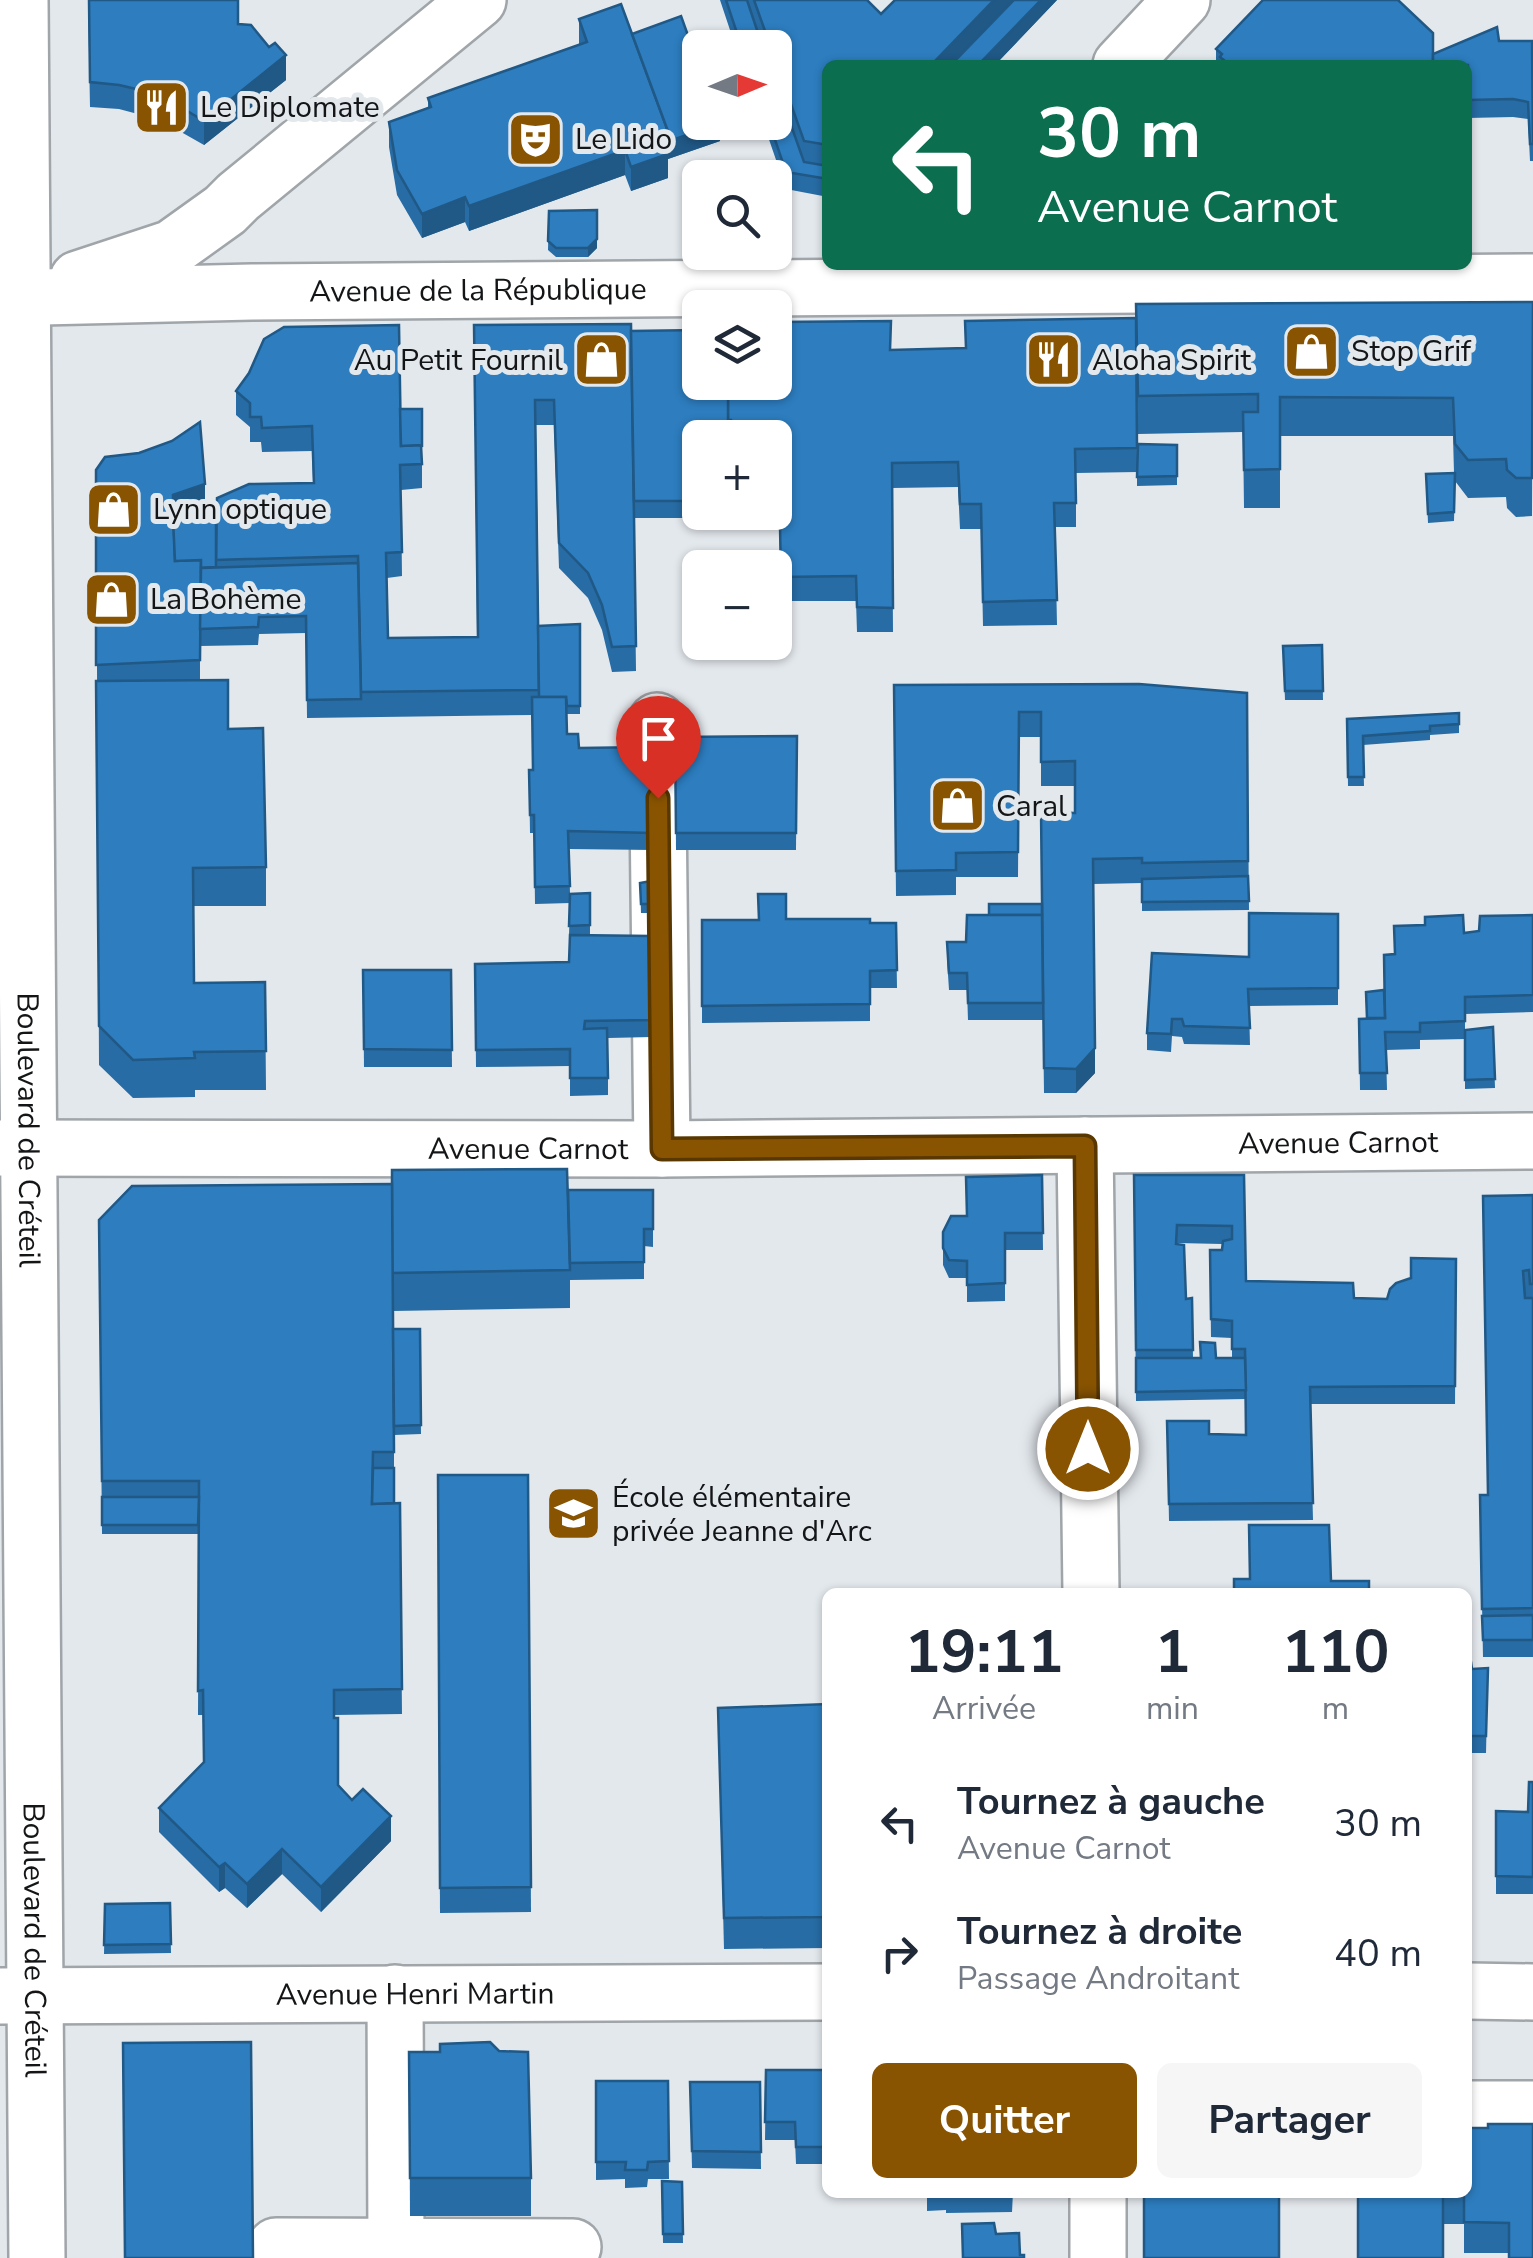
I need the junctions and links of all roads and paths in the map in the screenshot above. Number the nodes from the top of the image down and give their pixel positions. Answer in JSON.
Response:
{"nodes":[{"id":1,"x":20,"y":0,"type":"edge"},
{"id":2,"x":478,"y":0,"type":"edge"},
{"id":3,"x":1182,"y":0,"type":"edge"},
{"id":4,"x":1126,"y":60,"type":"edge"},
{"id":5,"x":916,"y":276,"type":"edge"},
{"id":6,"x":1533,"y":282,"type":"edge"},
{"id":7,"x":12,"y":297,"type":"edge"},
{"id":8,"x":657,"y":721,"type":"dead end"},
{"id":9,"x":1533,"y":1141,"type":"edge"},
{"id":10,"x":1085,"y":1146,"type":"junction"},
{"id":11,"x":15,"y":1148,"type":"edge"},
{"id":12,"x":662,"y":1149,"type":"junction"},
{"id":13,"x":1090,"y":1588,"type":"edge"},
{"id":14,"x":1472,"y":1991,"type":"edge"},
{"id":15,"x":822,"y":1992,"type":"edge"},
{"id":16,"x":1533,"y":1992,"type":"edge"},
{"id":17,"x":395,"y":1993,"type":"junction"},
{"id":18,"x":18,"y":1996,"type":"edge"},
{"id":19,"x":1472,"y":2109,"type":"edge"},
{"id":20,"x":1533,"y":2109,"type":"edge"},
{"id":21,"x":1098,"y":2198,"type":"edge"},
{"id":22,"x":276,"y":2246,"type":"dead end"},
{"id":23,"x":396,"y":2246,"type":"junction"},
{"id":24,"x":573,"y":2247,"type":"dead end"},
{"id":25,"x":36,"y":2258,"type":"edge"},
{"id":26,"x":1098,"y":2258,"type":"edge"}],
"edges":[{"from":1,"to":7,"type":"street","name":"Boulevard de Créteil"},
{"from":2,"to":7,"type":"street"},
{"from":3,"to":4,"type":"street"},
{"from":5,"to":6,"type":"street","name":"Avenue de la République"},
{"from":5,"to":7,"type":"street","name":"Avenue de la République"},
{"from":7,"to":11,"type":"street","name":"Boulevard de Créteil"},
{"from":8,"to":12,"type":"street"},
{"from":9,"to":10,"type":"street","name":"Avenue Carnot"},
{"from":10,"to":12,"type":"street","name":"Avenue Carnot"},
{"from":10,"to":13,"type":"street"},
{"from":11,"to":12,"type":"street","name":"Avenue Carnot"},
{"from":11,"to":18,"type":"street","name":"Boulevard de Créteil"},
{"from":14,"to":16,"type":"street"},
{"from":15,"to":17,"type":"street","name":"Avenue Henri Martin"},
{"from":17,"to":18,"type":"street","name":"Avenue Henri Martin"},
{"from":17,"to":23,"type":"street"},
{"from":18,"to":25,"type":"street","name":"Boulevard de Créteil"},
{"from":19,"to":20,"type":"street"},
{"from":21,"to":26,"type":"street"},
{"from":22,"to":23,"type":"street"},
{"from":23,"to":24,"type":"street"}]}
